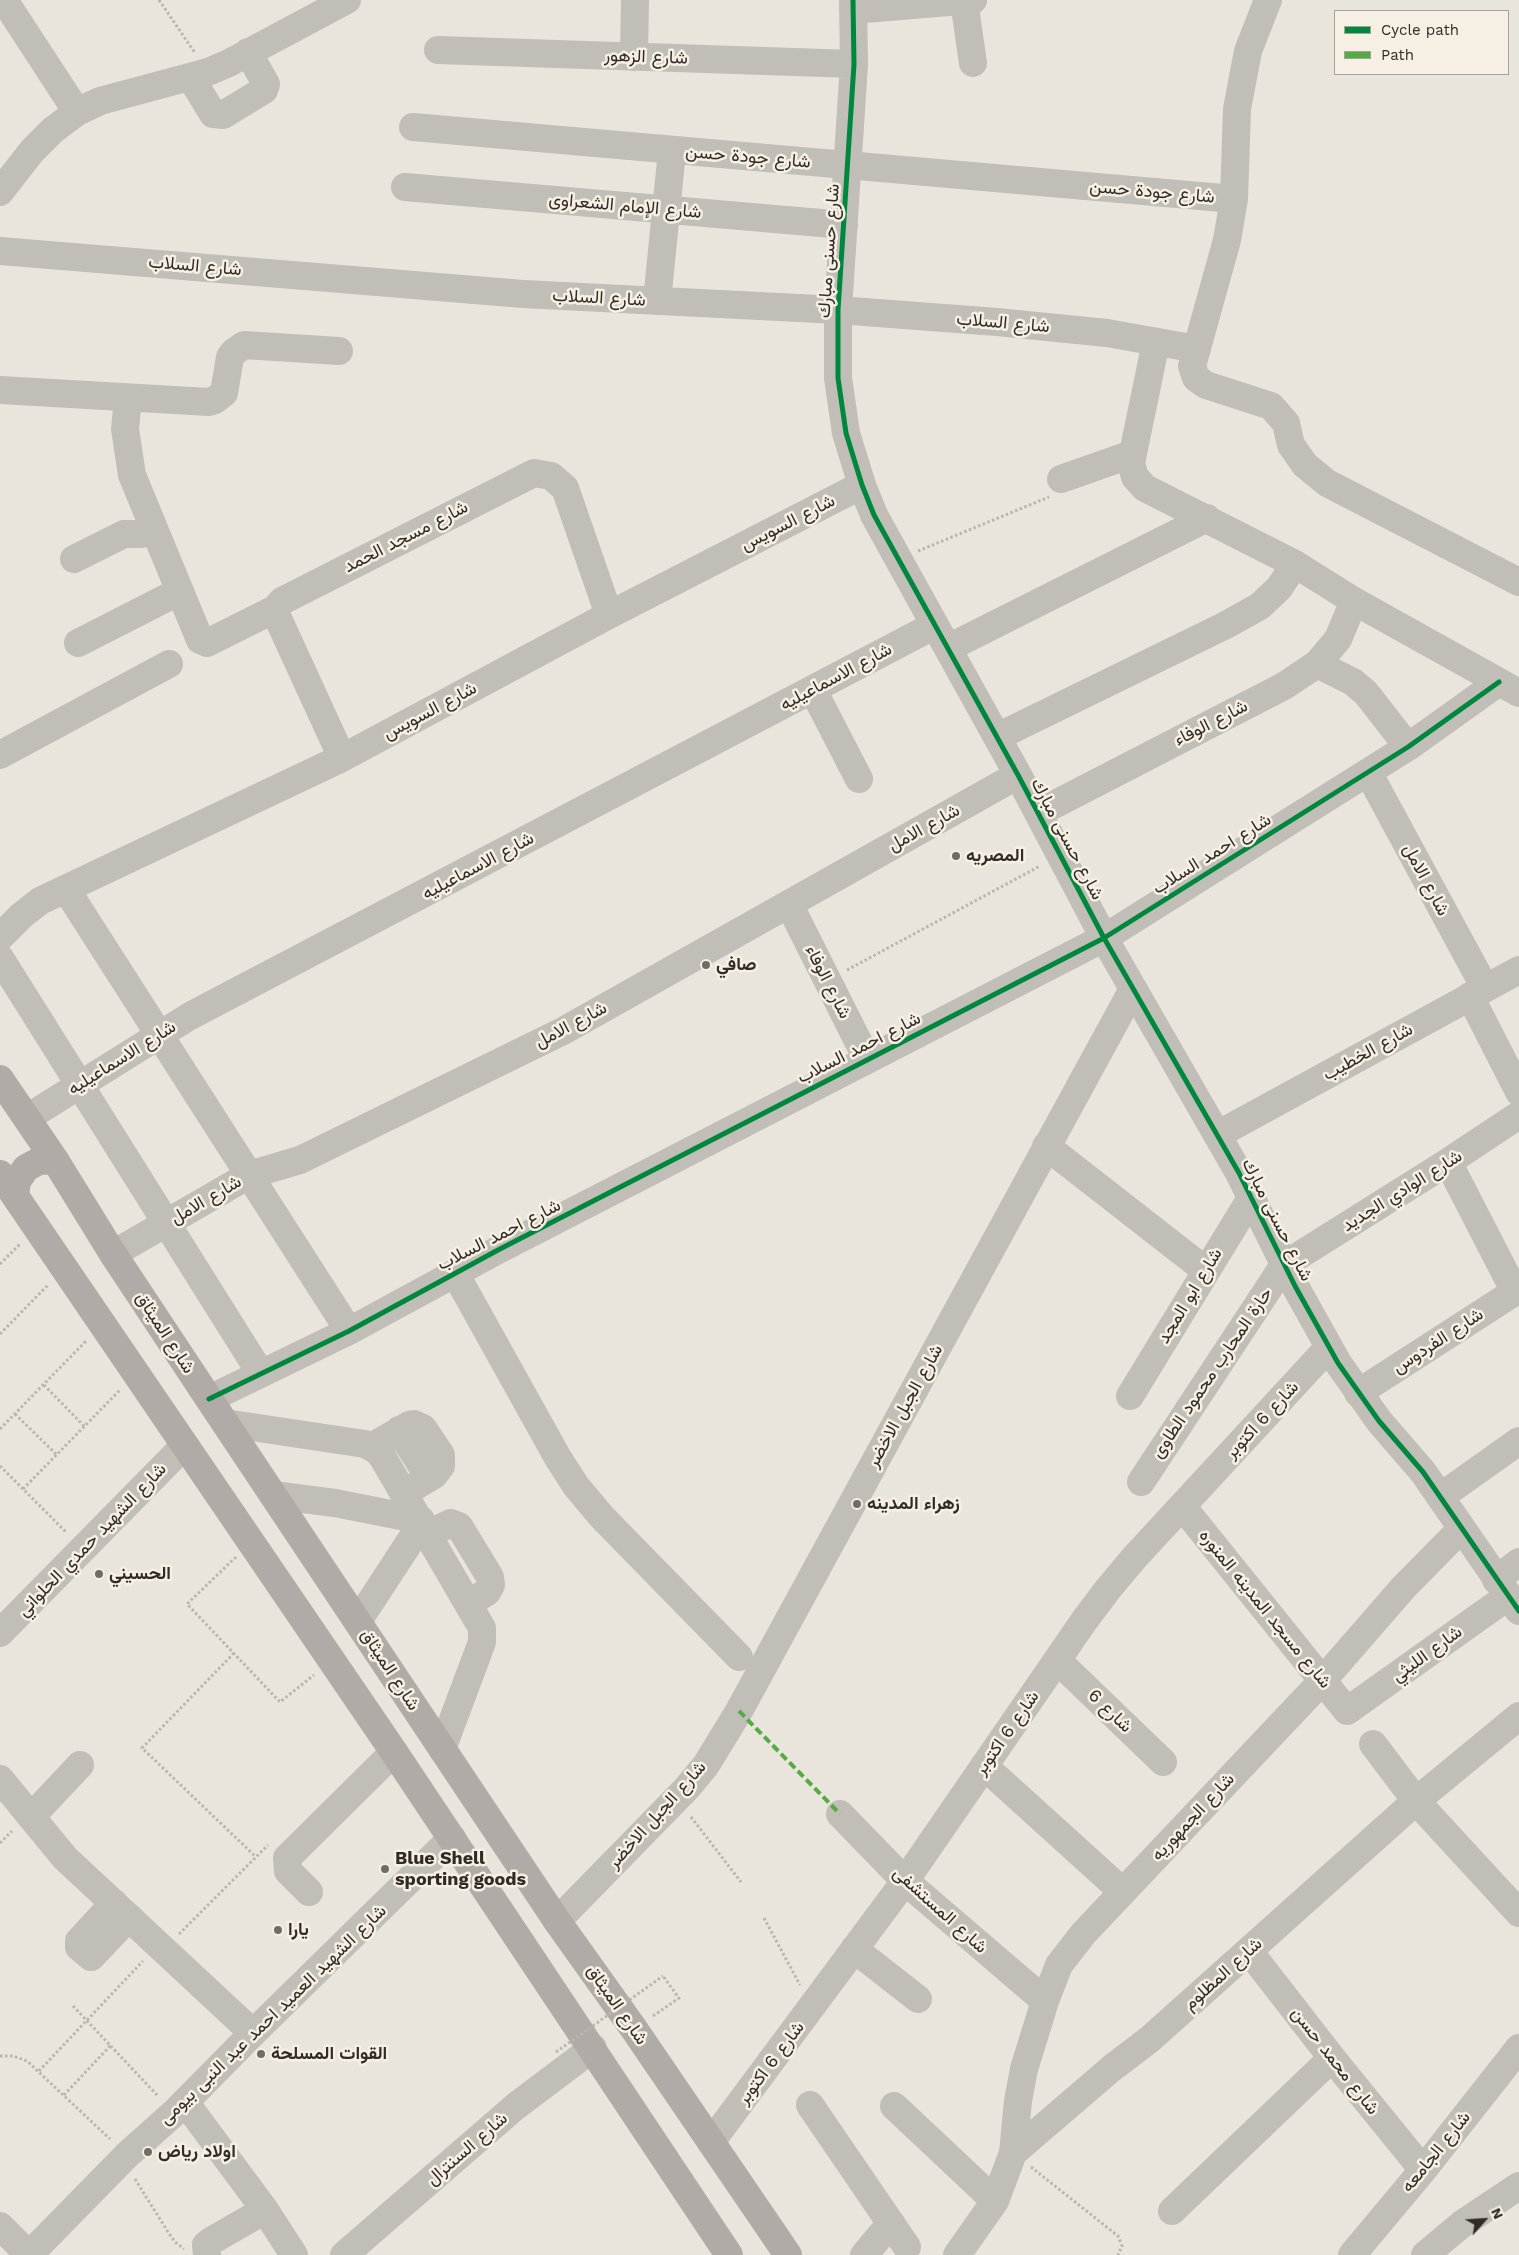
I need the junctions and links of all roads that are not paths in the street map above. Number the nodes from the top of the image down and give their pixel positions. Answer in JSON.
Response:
{"nodes":[{"id":1,"x":4,"y":0,"type":"edge"},
{"id":2,"x":347,"y":0,"type":"edge"},
{"id":3,"x":635,"y":0,"type":"edge"},
{"id":4,"x":1268,"y":0,"type":"edge"},
{"id":5,"x":959,"y":1,"type":"edge"},
{"id":6,"x":853,"y":5,"type":"edge"},
{"id":7,"x":438,"y":50,"type":"dead end"},
{"id":8,"x":248,"y":52,"type":"junction"},
{"id":9,"x":634,"y":57,"type":"junction"},
{"id":10,"x":973,"y":63,"type":"dead end"},
{"id":11,"x":854,"y":64,"type":"junction"},
{"id":12,"x":199,"y":75,"type":"junction"},
{"id":13,"x":77,"y":112,"type":"junction"},
{"id":14,"x":413,"y":127,"type":"dead end"},
{"id":15,"x":672,"y":150,"type":"junction"},
{"id":16,"x":848,"y":166,"type":"junction"},
{"id":17,"x":406,"y":187,"type":"dead end"},
{"id":18,"x":0,"y":192,"type":"edge"},
{"id":19,"x":1234,"y":199,"type":"junction"},
{"id":20,"x":667,"y":210,"type":"junction"},
{"id":21,"x":844,"y":225,"type":"junction"},
{"id":22,"x":0,"y":251,"type":"edge"},
{"id":23,"x":658,"y":301,"type":"junction"},
{"id":24,"x":838,"y":310,"type":"junction"},
{"id":25,"x":1156,"y":342,"type":"junction"},
{"id":26,"x":1197,"y":349,"type":"junction"},
{"id":27,"x":339,"y":351,"type":"dead end"},
{"id":28,"x":0,"y":390,"type":"edge"},
{"id":29,"x":128,"y":398,"type":"junction"},
{"id":30,"x":1132,"y":454,"type":"junction"},
{"id":31,"x":1061,"y":479,"type":"road end"},
{"id":32,"x":862,"y":485,"type":"junction"},
{"id":33,"x":1207,"y":518,"type":"junction"},
{"id":34,"x":153,"y":529,"type":"junction"},
{"id":35,"x":74,"y":559,"type":"dead end"},
{"id":36,"x":1295,"y":564,"type":"junction"},
{"id":37,"x":1519,"y":582,"type":"edge"},
{"id":38,"x":180,"y":591,"type":"junction"},
{"id":39,"x":1354,"y":601,"type":"junction"},
{"id":40,"x":275,"y":609,"type":"junction"},
{"id":41,"x":609,"y":615,"type":"junction"},
{"id":42,"x":942,"y":637,"type":"junction"},
{"id":43,"x":78,"y":643,"type":"dead end"},
{"id":44,"x":169,"y":664,"type":"dead end"},
{"id":45,"x":1317,"y":664,"type":"junction"},
{"id":46,"x":1509,"y":688,"type":"edge"},
{"id":47,"x":813,"y":690,"type":"junction"},
{"id":48,"x":997,"y":737,"type":"junction"},
{"id":49,"x":1408,"y":747,"type":"junction"},
{"id":50,"x":0,"y":755,"type":"edge"},
{"id":51,"x":342,"y":758,"type":"junction"},
{"id":52,"x":1368,"y":772,"type":"junction"},
{"id":53,"x":1018,"y":775,"type":"junction"},
{"id":54,"x":859,"y":779,"type":"dead end"},
{"id":55,"x":1038,"y":813,"type":"junction"},
{"id":56,"x":66,"y":889,"type":"junction"},
{"id":57,"x":789,"y":904,"type":"junction"},
{"id":58,"x":0,"y":937,"type":"edge"},
{"id":59,"x":1104,"y":938,"type":"junction"},
{"id":60,"x":0,"y":958,"type":"edge"},
{"id":61,"x":1519,"y":970,"type":"edge"},
{"id":62,"x":1133,"y":989,"type":"junction"},
{"id":63,"x":1477,"y":992,"type":"junction"},
{"id":64,"x":159,"y":1034,"type":"junction"},
{"id":65,"x":867,"y":1059,"type":"junction"},
{"id":66,"x":79,"y":1084,"type":"junction"},
{"id":67,"x":2,"y":1090,"type":"edge"},
{"id":68,"x":1519,"y":1092,"type":"edge"},
{"id":69,"x":1519,"y":1115,"type":"edge"},
{"id":70,"x":27,"y":1118,"type":"junction"},
{"id":71,"x":1217,"y":1135,"type":"junction"},
{"id":72,"x":1046,"y":1146,"type":"junction"},
{"id":73,"x":55,"y":1160,"type":"junction"},
{"id":74,"x":1448,"y":1162,"type":"junction"},
{"id":75,"x":249,"y":1175,"type":"junction"},
{"id":76,"x":7,"y":1188,"type":"edge"},
{"id":77,"x":1251,"y":1198,"type":"junction"},
{"id":78,"x":166,"y":1223,"type":"junction"},
{"id":79,"x":114,"y":1254,"type":"junction"},
{"id":80,"x":1284,"y":1265,"type":"junction"},
{"id":81,"x":1205,"y":1270,"type":"junction"},
{"id":82,"x":455,"y":1273,"type":"junction"},
{"id":83,"x":1517,"y":1290,"type":"edge"},
{"id":84,"x":349,"y":1330,"type":"junction"},
{"id":85,"x":1329,"y":1347,"type":"junction"},
{"id":86,"x":261,"y":1374,"type":"junction"},
{"id":87,"x":1358,"y":1393,"type":"junction"},
{"id":88,"x":1130,"y":1396,"type":"dead end"},
{"id":89,"x":208,"y":1398,"type":"junction"},
{"id":90,"x":225,"y":1423,"type":"junction"},
{"id":91,"x":1519,"y":1441,"type":"edge"},
{"id":92,"x":184,"y":1446,"type":"junction"},
{"id":93,"x":371,"y":1446,"type":"junction"},
{"id":94,"x":1141,"y":1482,"type":"dead end"},
{"id":95,"x":404,"y":1493,"type":"junction"},
{"id":96,"x":273,"y":1494,"type":"junction"},
{"id":97,"x":1440,"y":1497,"type":"junction"},
{"id":98,"x":1182,"y":1506,"type":"junction"},
{"id":99,"x":424,"y":1526,"type":"junction"},
{"id":100,"x":1462,"y":1529,"type":"junction"},
{"id":101,"x":1519,"y":1562,"type":"edge"},
{"id":102,"x":1508,"y":1596,"type":"edge"},
{"id":103,"x":358,"y":1621,"type":"junction"},
{"id":104,"x":0,"y":1634,"type":"edge"},
{"id":105,"x":738,"y":1657,"type":"dead end"},
{"id":106,"x":1057,"y":1660,"type":"junction"},
{"id":107,"x":1323,"y":1680,"type":"junction"},
{"id":108,"x":1348,"y":1711,"type":"joint"},
{"id":109,"x":1519,"y":1716,"type":"edge"},
{"id":110,"x":1372,"y":1744,"type":"dead end"},
{"id":111,"x":442,"y":1749,"type":"junction"},
{"id":112,"x":394,"y":1752,"type":"junction"},
{"id":113,"x":1163,"y":1762,"type":"dead end"},
{"id":114,"x":80,"y":1765,"type":"dead end"},
{"id":115,"x":984,"y":1766,"type":"junction"},
{"id":116,"x":0,"y":1779,"type":"edge"},
{"id":117,"x":1416,"y":1801,"type":"junction"},
{"id":118,"x":840,"y":1814,"type":"dead end"},
{"id":119,"x":31,"y":1817,"type":"junction"},
{"id":120,"x":452,"y":1838,"type":"junction"},
{"id":121,"x":905,"y":1881,"type":"junction"},
{"id":122,"x":1122,"y":1891,"type":"junction"},
{"id":123,"x":309,"y":1892,"type":"dead end"},
{"id":124,"x":1519,"y":1914,"type":"edge"},
{"id":125,"x":557,"y":1921,"type":"junction"},
{"id":126,"x":854,"y":1950,"type":"junction"},
{"id":127,"x":1250,"y":1950,"type":"junction"},
{"id":128,"x":918,"y":1999,"type":"dead end"},
{"id":129,"x":1045,"y":2001,"type":"junction"},
{"id":130,"x":254,"y":2032,"type":"junction"},
{"id":131,"x":593,"y":2048,"type":"junction"},
{"id":132,"x":1519,"y":2048,"type":"edge"},
{"id":133,"x":1332,"y":2058,"type":"junction"},
{"id":134,"x":810,"y":2105,"type":"dead end"},
{"id":135,"x":894,"y":2106,"type":"dead end"},
{"id":136,"x":179,"y":2108,"type":"junction"},
{"id":137,"x":711,"y":2142,"type":"junction"},
{"id":138,"x":1013,"y":2153,"type":"junction"},
{"id":139,"x":1423,"y":2170,"type":"junction"},
{"id":140,"x":1519,"y":2186,"type":"edge"},
{"id":141,"x":995,"y":2201,"type":"junction"},
{"id":142,"x":265,"y":2210,"type":"junction"},
{"id":143,"x":1172,"y":2211,"type":"dead end"},
{"id":144,"x":891,"y":2223,"type":"junction"},
{"id":145,"x":0,"y":2226,"type":"edge"},
{"id":146,"x":908,"y":2247,"type":"dead end"},
{"id":147,"x":198,"y":2254,"type":"edge"},
{"id":148,"x":29,"y":2255,"type":"edge"},
{"id":149,"x":294,"y":2255,"type":"edge"},
{"id":150,"x":344,"y":2255,"type":"edge"},
{"id":151,"x":729,"y":2255,"type":"edge"},
{"id":152,"x":788,"y":2255,"type":"edge"},
{"id":153,"x":864,"y":2255,"type":"edge"},
{"id":154,"x":957,"y":2255,"type":"edge"},
{"id":155,"x":1352,"y":2255,"type":"edge"},
{"id":156,"x":1426,"y":2255,"type":"edge"}],
"edges":[{"from":1,"to":13,"type":"street"},
{"from":2,"to":8,"type":"street"},
{"from":3,"to":9,"type":"street"},
{"from":4,"to":19,"type":"street"},
{"from":5,"to":6,"type":"street"},
{"from":5,"to":10,"type":"street"},
{"from":6,"to":11,"type":"street","name":"شارع حسنى مبارك"},
{"from":7,"to":9,"type":"street","name":"شارع الزهور"},
{"from":8,"to":12,"type":"street"},
{"from":8,"to":12,"type":"street"},
{"from":9,"to":11,"type":"street","name":"شارع الزهور"},
{"from":11,"to":16,"type":"street","name":"شارع حسنى مبارك"},
{"from":12,"to":13,"type":"street"},
{"from":13,"to":18,"type":"street"},
{"from":14,"to":15,"type":"street","name":"شارع جودة حسن"},
{"from":15,"to":16,"type":"street","name":"شارع جودة حسن"},
{"from":15,"to":20,"type":"street"},
{"from":16,"to":19,"type":"street","name":"شارع جودة حسن"},
{"from":16,"to":21,"type":"street","name":"شارع حسنى مبارك"},
{"from":17,"to":20,"type":"street","name":"شارع الإمام الشعراوى"},
{"from":19,"to":26,"type":"street"},
{"from":20,"to":21,"type":"street","name":"شارع الإمام الشعراوى"},
{"from":20,"to":23,"type":"street"},
{"from":21,"to":24,"type":"street","name":"شارع حسنى مبارك"},
{"from":22,"to":23,"type":"street","name":"شارع السلاب"},
{"from":23,"to":24,"type":"street","name":"شارع السلاب"},
{"from":24,"to":25,"type":"street","name":"شارع السلاب"},
{"from":24,"to":32,"type":"street","name":"شارع حسنى مبارك"},
{"from":25,"to":26,"type":"street","name":"شارع السلاب"},
{"from":25,"to":30,"type":"street"},
{"from":26,"to":37,"type":"street"},
{"from":27,"to":29,"type":"street"},
{"from":28,"to":29,"type":"street"},
{"from":29,"to":34,"type":"street"},
{"from":30,"to":31,"type":"street"},
{"from":30,"to":33,"type":"street"},
{"from":32,"to":41,"type":"street","name":"شارع السويس"},
{"from":32,"to":42,"type":"street","name":"شارع حسنى مبارك"},
{"from":33,"to":36,"type":"street"},
{"from":33,"to":42,"type":"street","name":"شارع الاسماعيليه"},
{"from":34,"to":35,"type":"street"},
{"from":34,"to":38,"type":"street"},
{"from":36,"to":39,"type":"street"},
{"from":36,"to":48,"type":"street"},
{"from":38,"to":40,"type":"street","name":"شارع مسجد الحمد"},
{"from":38,"to":43,"type":"street"},
{"from":39,"to":45,"type":"street","name":"شارع الوفاء"},
{"from":39,"to":46,"type":"street"},
{"from":40,"to":41,"type":"street","name":"شارع مسجد الحمد"},
{"from":40,"to":51,"type":"street"},
{"from":41,"to":51,"type":"street","name":"شارع السويس"},
{"from":42,"to":47,"type":"street","name":"شارع الاسماعيليه"},
{"from":42,"to":48,"type":"street","name":"شارع حسنى مبارك"},
{"from":44,"to":50,"type":"street"},
{"from":45,"to":49,"type":"street"},
{"from":45,"to":55,"type":"street","name":"شارع الوفاء"},
{"from":46,"to":49,"type":"street","name":"شارع احمد السلاب"},
{"from":47,"to":54,"type":"street"},
{"from":47,"to":64,"type":"street","name":"شارع الاسماعيليه"},
{"from":48,"to":53,"type":"street","name":"شارع حسنى مبارك"},
{"from":49,"to":52,"type":"street","name":"شارع احمد السلاب"},
{"from":51,"to":56,"type":"street","name":"شارع السويس"},
{"from":52,"to":59,"type":"street","name":"شارع احمد السلاب"},
{"from":52,"to":63,"type":"street","name":"شارع الامل"},
{"from":53,"to":55,"type":"street","name":"شارع حسنى مبارك"},
{"from":53,"to":57,"type":"street","name":"شارع الامل"},
{"from":55,"to":59,"type":"street","name":"شارع حسنى مبارك"},
{"from":56,"to":58,"type":"street","name":"شارع السويس"},
{"from":56,"to":64,"type":"street"},
{"from":57,"to":65,"type":"street","name":"شارع الوفاء"},
{"from":57,"to":75,"type":"street","name":"شارع الامل"},
{"from":59,"to":62,"type":"street","name":"شارع حسنى مبارك"},
{"from":59,"to":65,"type":"street","name":"شارع احمد السلاب"},
{"from":60,"to":66,"type":"street"},
{"from":61,"to":63,"type":"street","name":"شارع الخطيب"},
{"from":62,"to":71,"type":"street","name":"شارع حسنى مبارك"},
{"from":62,"to":72,"type":"street","name":"شارع الجبل الاخضر"},
{"from":63,"to":68,"type":"street","name":"شارع الامل"},
{"from":63,"to":71,"type":"street","name":"شارع الخطيب"},
{"from":64,"to":66,"type":"street","name":"شارع الاسماعيليه"},
{"from":64,"to":75,"type":"street"},
{"from":65,"to":82,"type":"street","name":"شارع احمد السلاب"},
{"from":66,"to":70,"type":"street","name":"شارع الاسماعيليه"},
{"from":66,"to":78,"type":"street"},
{"from":67,"to":70,"type":"main road","name":"شارع الميثاق"},
{"from":69,"to":74,"type":"street","name":"شارع الوادي الجديد"},
{"from":70,"to":73,"type":"main road","name":"شارع الميثاق"},
{"from":71,"to":77,"type":"street","name":"شارع حسنى مبارك"},
{"from":72,"to":81,"type":"street"},
{"from":72,"to":125,"type":"street","name":"شارع الجبل الاخضر"},
{"from":73,"to":76,"type":"main road"},
{"from":73,"to":79,"type":"main road","name":"شارع الميثاق"},
{"from":74,"to":80,"type":"street","name":"شارع الوادي الجديد"},
{"from":74,"to":83,"type":"street"},
{"from":75,"to":78,"type":"street","name":"شارع الامل"},
{"from":75,"to":84,"type":"street"},
{"from":76,"to":92,"type":"main road"},
{"from":77,"to":80,"type":"street","name":"شارع حسنى مبارك"},
{"from":77,"to":81,"type":"street","name":"شارع ابو المجد"},
{"from":78,"to":79,"type":"street","name":"شارع الامل"},
{"from":78,"to":86,"type":"street"},
{"from":79,"to":89,"type":"main road","name":"شارع الميثاق"},
{"from":80,"to":85,"type":"street","name":"شارع حسنى مبارك"},
{"from":80,"to":94,"type":"street","name":"حارة المحارب محمود الطاوى"},
{"from":81,"to":88,"type":"street","name":"شارع ابو المجد"},
{"from":82,"to":84,"type":"street","name":"شارع احمد السلاب"},
{"from":82,"to":105,"type":"street"},
{"from":83,"to":87,"type":"street","name":"شارع الفردوس"},
{"from":84,"to":86,"type":"street","name":"شارع احمد السلاب"},
{"from":85,"to":87,"type":"street","name":"شارع حسنى مبارك"},
{"from":85,"to":98,"type":"street","name":"شارع 6 اكتوبر"},
{"from":86,"to":89,"type":"street","name":"شارع احمد السلاب"},
{"from":87,"to":97,"type":"street","name":"شارع حسنى مبارك"},
{"from":89,"to":90,"type":"main road","name":"شارع الميثاق"},
{"from":90,"to":93,"type":"street"},
{"from":90,"to":96,"type":"main road","name":"شارع الميثاق"},
{"from":91,"to":97,"type":"street"},
{"from":92,"to":104,"type":"street","name":"شارع الشهيد حمدي الحلواني"},
{"from":92,"to":112,"type":"main road"},
{"from":93,"to":95,"type":"street"},
{"from":93,"to":95,"type":"street"},
{"from":95,"to":99,"type":"street"},
{"from":96,"to":99,"type":"street"},
{"from":96,"to":103,"type":"main road","name":"شارع الميثاق"},
{"from":97,"to":100,"type":"street","name":"شارع حسنى مبارك"},
{"from":98,"to":106,"type":"street","name":"شارع 6 اكتوبر"},
{"from":98,"to":107,"type":"street","name":"شارع مسجد المدينه المنوره"},
{"from":99,"to":103,"type":"street"},
{"from":99,"to":111,"type":"street"},
{"from":100,"to":102,"type":"street","name":"شارع حسنى مبارك"},
{"from":100,"to":107,"type":"street","name":"شارع الجمهوريه"},
{"from":101,"to":102,"type":"street"},
{"from":102,"to":108,"type":"street","name":"شارع الليثي"},
{"from":103,"to":111,"type":"main road","name":"شارع الميثاق"},
{"from":106,"to":113,"type":"street","name":"شارع 6"},
{"from":106,"to":115,"type":"street","name":"شارع 6 اكتوبر"},
{"from":107,"to":108,"type":"street","name":"شارع مسجد المدينه المنوره"},
{"from":107,"to":122,"type":"street","name":"شارع الجمهوريه"},
{"from":109,"to":117,"type":"street","name":"شارع المظلوم"},
{"from":110,"to":117,"type":"street"},
{"from":111,"to":125,"type":"main road","name":"شارع الميثاق"},
{"from":112,"to":120,"type":"main road"},
{"from":112,"to":123,"type":"street"},
{"from":114,"to":119,"type":"street"},
{"from":115,"to":121,"type":"street","name":"شارع 6 اكتوبر"},
{"from":115,"to":122,"type":"street"},
{"from":116,"to":119,"type":"street"},
{"from":117,"to":124,"type":"street"},
{"from":117,"to":127,"type":"street","name":"شارع المظلوم"},
{"from":118,"to":121,"type":"street","name":"شارع المستشفى"},
{"from":119,"to":130,"type":"street"},
{"from":120,"to":130,"type":"street","name":"شارع الشهيد العميد احمد عبد النبى بيومى"},
{"from":120,"to":131,"type":"main road"},
{"from":121,"to":126,"type":"street","name":"شارع 6 اكتوبر"},
{"from":121,"to":129,"type":"street","name":"شارع المستشفى"},
{"from":122,"to":129,"type":"street","name":"شارع الجمهوريه"},
{"from":125,"to":137,"type":"main road","name":"شارع الميثاق"},
{"from":126,"to":128,"type":"street"},
{"from":126,"to":137,"type":"street","name":"شارع 6 اكتوبر"},
{"from":127,"to":133,"type":"street","name":"شارع محمد حسن"},
{"from":127,"to":138,"type":"street","name":"شارع المظلوم"},
{"from":129,"to":138,"type":"street","name":"شارع الجمهوريه"},
{"from":130,"to":136,"type":"street","name":"شارع الشهيد العميد احمد عبد النبى بيومى"},
{"from":131,"to":150,"type":"street","name":"شارع السنترال"},
{"from":131,"to":151,"type":"main road"},
{"from":132,"to":139,"type":"street","name":"شارع الجامعه"},
{"from":133,"to":139,"type":"street","name":"شارع محمد حسن"},
{"from":133,"to":143,"type":"street"},
{"from":134,"to":144,"type":"street"},
{"from":135,"to":141,"type":"street"},
{"from":136,"to":142,"type":"street"},
{"from":136,"to":148,"type":"street","name":"شارع الشهيد العميد احمد عبد النبى بيومى"},
{"from":137,"to":152,"type":"main road","name":"شارع الميثاق"},
{"from":138,"to":141,"type":"street","name":"شارع المظلوم"},
{"from":139,"to":155,"type":"street","name":"شارع الجامعه"},
{"from":140,"to":156,"type":"street"},
{"from":141,"to":154,"type":"street","name":"شارع المظلوم"},
{"from":142,"to":147,"type":"street"},
{"from":142,"to":149,"type":"street"},
{"from":144,"to":146,"type":"street"},
{"from":144,"to":153,"type":"street"},
{"from":145,"to":148,"type":"street"}]}
